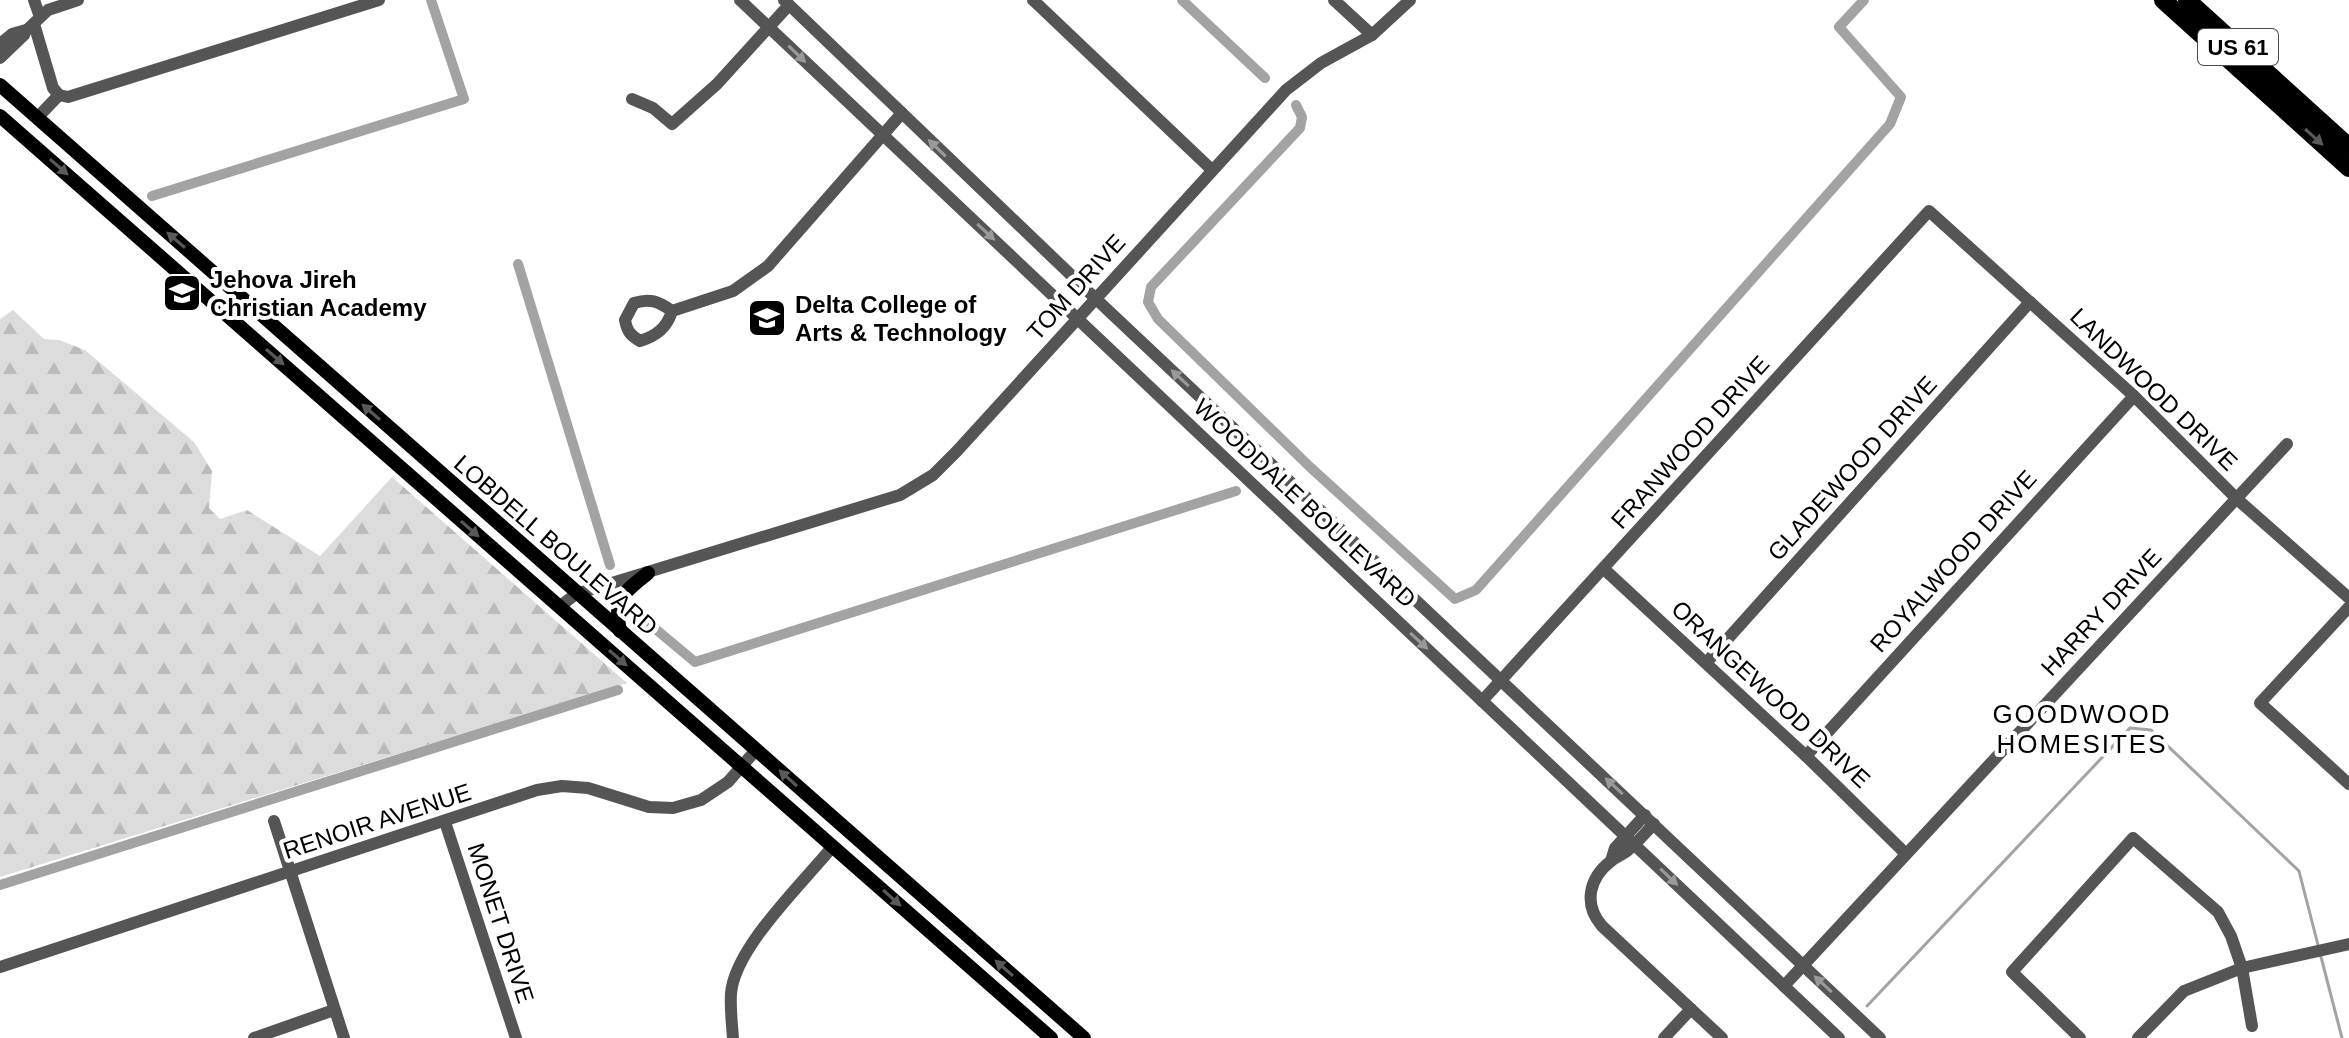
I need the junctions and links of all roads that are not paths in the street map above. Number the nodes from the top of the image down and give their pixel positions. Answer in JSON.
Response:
{"nodes":[{"id":1,"x":34,"y":0,"type":"edge"},
{"id":2,"x":78,"y":0,"type":"edge"},
{"id":3,"x":379,"y":0,"type":"edge"},
{"id":4,"x":740,"y":0,"type":"edge"},
{"id":5,"x":1033,"y":0,"type":"edge"},
{"id":6,"x":1334,"y":0,"type":"edge"},
{"id":7,"x":1410,"y":0,"type":"edge"},
{"id":8,"x":2163,"y":0,"type":"edge"},
{"id":9,"x":2187,"y":0,"type":"edge"},
{"id":10,"x":786,"y":3,"type":"edge"},
{"id":11,"x":33,"y":24,"type":"junction"},
{"id":12,"x":769,"y":27,"type":"junction"},
{"id":13,"x":1372,"y":35,"type":"junction"},
{"id":14,"x":3,"y":46,"type":"edge"},
{"id":15,"x":0,"y":85,"type":"edge"},
{"id":16,"x":59,"y":95,"type":"junction"},
{"id":17,"x":632,"y":99,"type":"dead end"},
{"id":18,"x":2285,"y":100,"type":"junction"},
{"id":19,"x":902,"y":113,"type":"junction"},
{"id":20,"x":0,"y":116,"type":"edge"},
{"id":21,"x":37,"y":118,"type":"junction"},
{"id":22,"x":882,"y":135,"type":"junction"},
{"id":23,"x":2349,"y":147,"type":"edge"},
{"id":24,"x":2349,"y":168,"type":"edge"},
{"id":25,"x":1212,"y":170,"type":"junction"},
{"id":26,"x":1929,"y":211,"type":"joint"},
{"id":27,"x":1095,"y":298,"type":"junction"},
{"id":28,"x":2030,"y":302,"type":"junction"},
{"id":29,"x":216,"y":306,"type":"junction"},
{"id":30,"x":672,"y":311,"type":"dead end"},
{"id":31,"x":1077,"y":318,"type":"junction"},
{"id":32,"x":273,"y":326,"type":"junction"},
{"id":33,"x":2134,"y":396,"type":"junction"},
{"id":34,"x":396,"y":433,"type":"junction"},
{"id":35,"x":2287,"y":444,"type":"dead end"},
{"id":36,"x":381,"y":451,"type":"junction"},
{"id":37,"x":416,"y":482,"type":"junction"},
{"id":38,"x":1308,"y":498,"type":"junction"},
{"id":39,"x":2237,"y":499,"type":"junction"},
{"id":40,"x":475,"y":504,"type":"junction"},
{"id":41,"x":1289,"y":517,"type":"junction"},
{"id":42,"x":1604,"y":569,"type":"junction"},
{"id":43,"x":648,"y":573,"type":"junction"},
{"id":44,"x":576,"y":594,"type":"junction"},
{"id":45,"x":2349,"y":598,"type":"edge"},
{"id":46,"x":559,"y":607,"type":"junction"},
{"id":47,"x":2349,"y":607,"type":"edge"},
{"id":48,"x":620,"y":631,"type":"junction"},
{"id":49,"x":1706,"y":663,"type":"junction"},
{"id":50,"x":1502,"y":680,"type":"junction"},
{"id":51,"x":1482,"y":701,"type":"junction"},
{"id":52,"x":756,"y":750,"type":"junction"},
{"id":53,"x":1806,"y":756,"type":"junction"},
{"id":54,"x":742,"y":766,"type":"junction"},
{"id":55,"x":2349,"y":784,"type":"edge"},
{"id":56,"x":810,"y":798,"type":"junction"},
{"id":57,"x":797,"y":814,"type":"junction"},
{"id":58,"x":1649,"y":820,"type":"junction"},
{"id":59,"x":274,"y":821,"type":"dead end"},
{"id":60,"x":445,"y":822,"type":"junction"},
{"id":61,"x":1630,"y":840,"type":"junction"},
{"id":62,"x":833,"y":846,"type":"junction"},
{"id":63,"x":1905,"y":853,"type":"junction"},
{"id":64,"x":291,"y":872,"type":"junction"},
{"id":65,"x":2349,"y":944,"type":"edge"},
{"id":66,"x":1803,"y":966,"type":"junction"},
{"id":67,"x":0,"y":967,"type":"edge"},
{"id":68,"x":2242,"y":968,"type":"junction"},
{"id":69,"x":1784,"y":986,"type":"junction"},
{"id":70,"x":1039,"y":998,"type":"junction"},
{"id":71,"x":1691,"y":1009,"type":"junction"},
{"id":72,"x":334,"y":1010,"type":"junction"},
{"id":73,"x":1025,"y":1015,"type":"junction"},
{"id":74,"x":2252,"y":1026,"type":"dead end"},
{"id":75,"x":254,"y":1038,"type":"edge"},
{"id":76,"x":344,"y":1038,"type":"edge"},
{"id":77,"x":516,"y":1038,"type":"edge"},
{"id":78,"x":733,"y":1038,"type":"edge"},
{"id":79,"x":1051,"y":1038,"type":"edge"},
{"id":80,"x":1084,"y":1038,"type":"edge"},
{"id":81,"x":1664,"y":1038,"type":"edge"},
{"id":82,"x":1722,"y":1038,"type":"edge"},
{"id":83,"x":1839,"y":1038,"type":"edge"},
{"id":84,"x":1880,"y":1038,"type":"edge"},
{"id":85,"x":2080,"y":1038,"type":"edge"},
{"id":86,"x":2138,"y":1038,"type":"edge"}],
"edges":[{"from":1,"to":11,"type":"street"},
{"from":2,"to":11,"type":"street"},
{"from":3,"to":16,"type":"street"},
{"from":4,"to":12,"type":"street","name":"WOODDALE BOULEVARD"},
{"from":5,"to":25,"type":"street"},
{"from":6,"to":13,"type":"street"},
{"from":7,"to":13,"type":"street","name":"TOM DRIVE"},
{"from":8,"to":18,"type":"highway","number":"US 61"},
{"from":9,"to":18,"type":"highway","number":"US 61"},
{"from":10,"to":12,"type":"street"},
{"from":10,"to":19,"type":"street","name":"WOODDALE BOULEVARD"},
{"from":11,"to":14,"type":"street"},
{"from":11,"to":16,"type":"street"},
{"from":12,"to":17,"type":"street"},
{"from":12,"to":22,"type":"street","name":"WOODDALE BOULEVARD","one_way":true},
{"from":13,"to":25,"type":"street","name":"TOM DRIVE"},
{"from":15,"to":21,"type":"main road","name":"LOBDELL BOULEVARD"},
{"from":16,"to":21,"type":"street"},
{"from":18,"to":23,"type":"highway","number":"US 61"},
{"from":18,"to":24,"type":"highway","number":"US 61","one_way":true},
{"from":19,"to":22,"type":"street"},
{"from":27,"to":19,"type":"street","name":"WOODDALE BOULEVARD","one_way":true},
{"from":20,"to":29,"type":"main road","name":"LOBDELL BOULEVARD","one_way":true},
{"from":32,"to":21,"type":"main road","name":"LOBDELL BOULEVARD","one_way":true},
{"from":22,"to":30,"type":"street"},
{"from":22,"to":31,"type":"street","name":"WOODDALE BOULEVARD","one_way":true},
{"from":25,"to":27,"type":"street","name":"TOM DRIVE"},
{"from":26,"to":28,"type":"street","name":"LANDWOOD DRIVE"},
{"from":26,"to":42,"type":"street","name":"FRANWOOD DRIVE"},
{"from":27,"to":31,"type":"street","name":"TOM DRIVE"},
{"from":38,"to":27,"type":"street","name":"WOODDALE BOULEVARD","one_way":true},
{"from":28,"to":33,"type":"street","name":"LANDWOOD DRIVE"},
{"from":28,"to":49,"type":"street","name":"GLADEWOOD DRIVE"},
{"from":29,"to":32,"type":"main road"},
{"from":29,"to":36,"type":"main road","name":"LOBDELL BOULEVARD","one_way":true},
{"from":31,"to":41,"type":"street","name":"WOODDALE BOULEVARD"},
{"from":31,"to":43,"type":"street","name":"TOM DRIVE"},
{"from":34,"to":32,"type":"main road","name":"LOBDELL BOULEVARD","one_way":true},
{"from":33,"to":39,"type":"street","name":"LANDWOOD DRIVE"},
{"from":33,"to":53,"type":"street","name":"ROYALWOOD DRIVE"},
{"from":34,"to":36,"type":"main road"},
{"from":34,"to":40,"type":"main road","name":"LOBDELL BOULEVARD"},
{"from":35,"to":39,"type":"street","name":"HARRY DRIVE"},
{"from":36,"to":37,"type":"main road","name":"LOBDELL BOULEVARD"},
{"from":37,"to":40,"type":"main road"},
{"from":37,"to":46,"type":"main road","name":"LOBDELL BOULEVARD","one_way":true},
{"from":38,"to":41,"type":"street"},
{"from":38,"to":50,"type":"street","name":"WOODDALE BOULEVARD"},
{"from":39,"to":45,"type":"street","name":"LANDWOOD DRIVE"},
{"from":39,"to":63,"type":"street","name":"HARRY DRIVE"},
{"from":40,"to":44,"type":"main road","name":"LOBDELL BOULEVARD"},
{"from":41,"to":51,"type":"street","name":"WOODDALE BOULEVARD","one_way":true},
{"from":42,"to":49,"type":"street","name":"ORANGEWOOD DRIVE"},
{"from":42,"to":50,"type":"street","name":"FRANWOOD DRIVE"},
{"from":43,"to":44,"type":"street","name":"TOM DRIVE"},
{"from":43,"to":48,"type":"main road"},
{"from":44,"to":46,"type":"street","name":"TOM DRIVE"},
{"from":44,"to":48,"type":"main road","name":"LOBDELL BOULEVARD"},
{"from":46,"to":54,"type":"main road","name":"LOBDELL BOULEVARD","one_way":true},
{"from":47,"to":55,"type":"street"},
{"from":48,"to":52,"type":"main road","name":"LOBDELL BOULEVARD"},
{"from":49,"to":53,"type":"street","name":"ORANGEWOOD DRIVE"},
{"from":50,"to":51,"type":"street","name":"FRANWOOD DRIVE"},
{"from":58,"to":50,"type":"street","name":"WOODDALE BOULEVARD","one_way":true},
{"from":51,"to":61,"type":"street","name":"WOODDALE BOULEVARD"},
{"from":52,"to":54,"type":"street","name":"RENOIR AVENUE"},
{"from":56,"to":52,"type":"main road","name":"LOBDELL BOULEVARD","one_way":true},
{"from":53,"to":63,"type":"street","name":"ORANGEWOOD DRIVE"},
{"from":54,"to":57,"type":"main road","name":"LOBDELL BOULEVARD"},
{"from":54,"to":60,"type":"street","name":"RENOIR AVENUE"},
{"from":56,"to":57,"type":"street"},
{"from":70,"to":56,"type":"main road","name":"LOBDELL BOULEVARD","one_way":true},
{"from":57,"to":62,"type":"main road","name":"LOBDELL BOULEVARD"},
{"from":58,"to":61,"type":"street"},
{"from":58,"to":66,"type":"street","name":"WOODDALE BOULEVARD"},
{"from":59,"to":64,"type":"street"},
{"from":60,"to":64,"type":"street","name":"RENOIR AVENUE"},
{"from":60,"to":77,"type":"street","name":"MONET DRIVE"},
{"from":61,"to":69,"type":"street","name":"WOODDALE BOULEVARD","one_way":true},
{"from":61,"to":71,"type":"street"},
{"from":62,"to":73,"type":"main road","name":"LOBDELL BOULEVARD","one_way":true},
{"from":62,"to":78,"type":"street"},
{"from":63,"to":66,"type":"street","name":"HARRY DRIVE"},
{"from":64,"to":67,"type":"street","name":"RENOIR AVENUE"},
{"from":64,"to":72,"type":"street"},
{"from":65,"to":68,"type":"street"},
{"from":66,"to":69,"type":"street","name":"HARRY DRIVE"},
{"from":84,"to":66,"type":"street","name":"WOODDALE BOULEVARD","one_way":true},
{"from":68,"to":74,"type":"street"},
{"from":68,"to":85,"type":"street"},
{"from":68,"to":86,"type":"street"},
{"from":69,"to":83,"type":"street","name":"WOODDALE BOULEVARD"},
{"from":70,"to":73,"type":"main road"},
{"from":70,"to":80,"type":"main road","name":"LOBDELL BOULEVARD"},
{"from":71,"to":81,"type":"street"},
{"from":71,"to":82,"type":"street"},
{"from":72,"to":75,"type":"street"},
{"from":72,"to":76,"type":"street"},
{"from":73,"to":79,"type":"main road","name":"LOBDELL BOULEVARD"}]}
